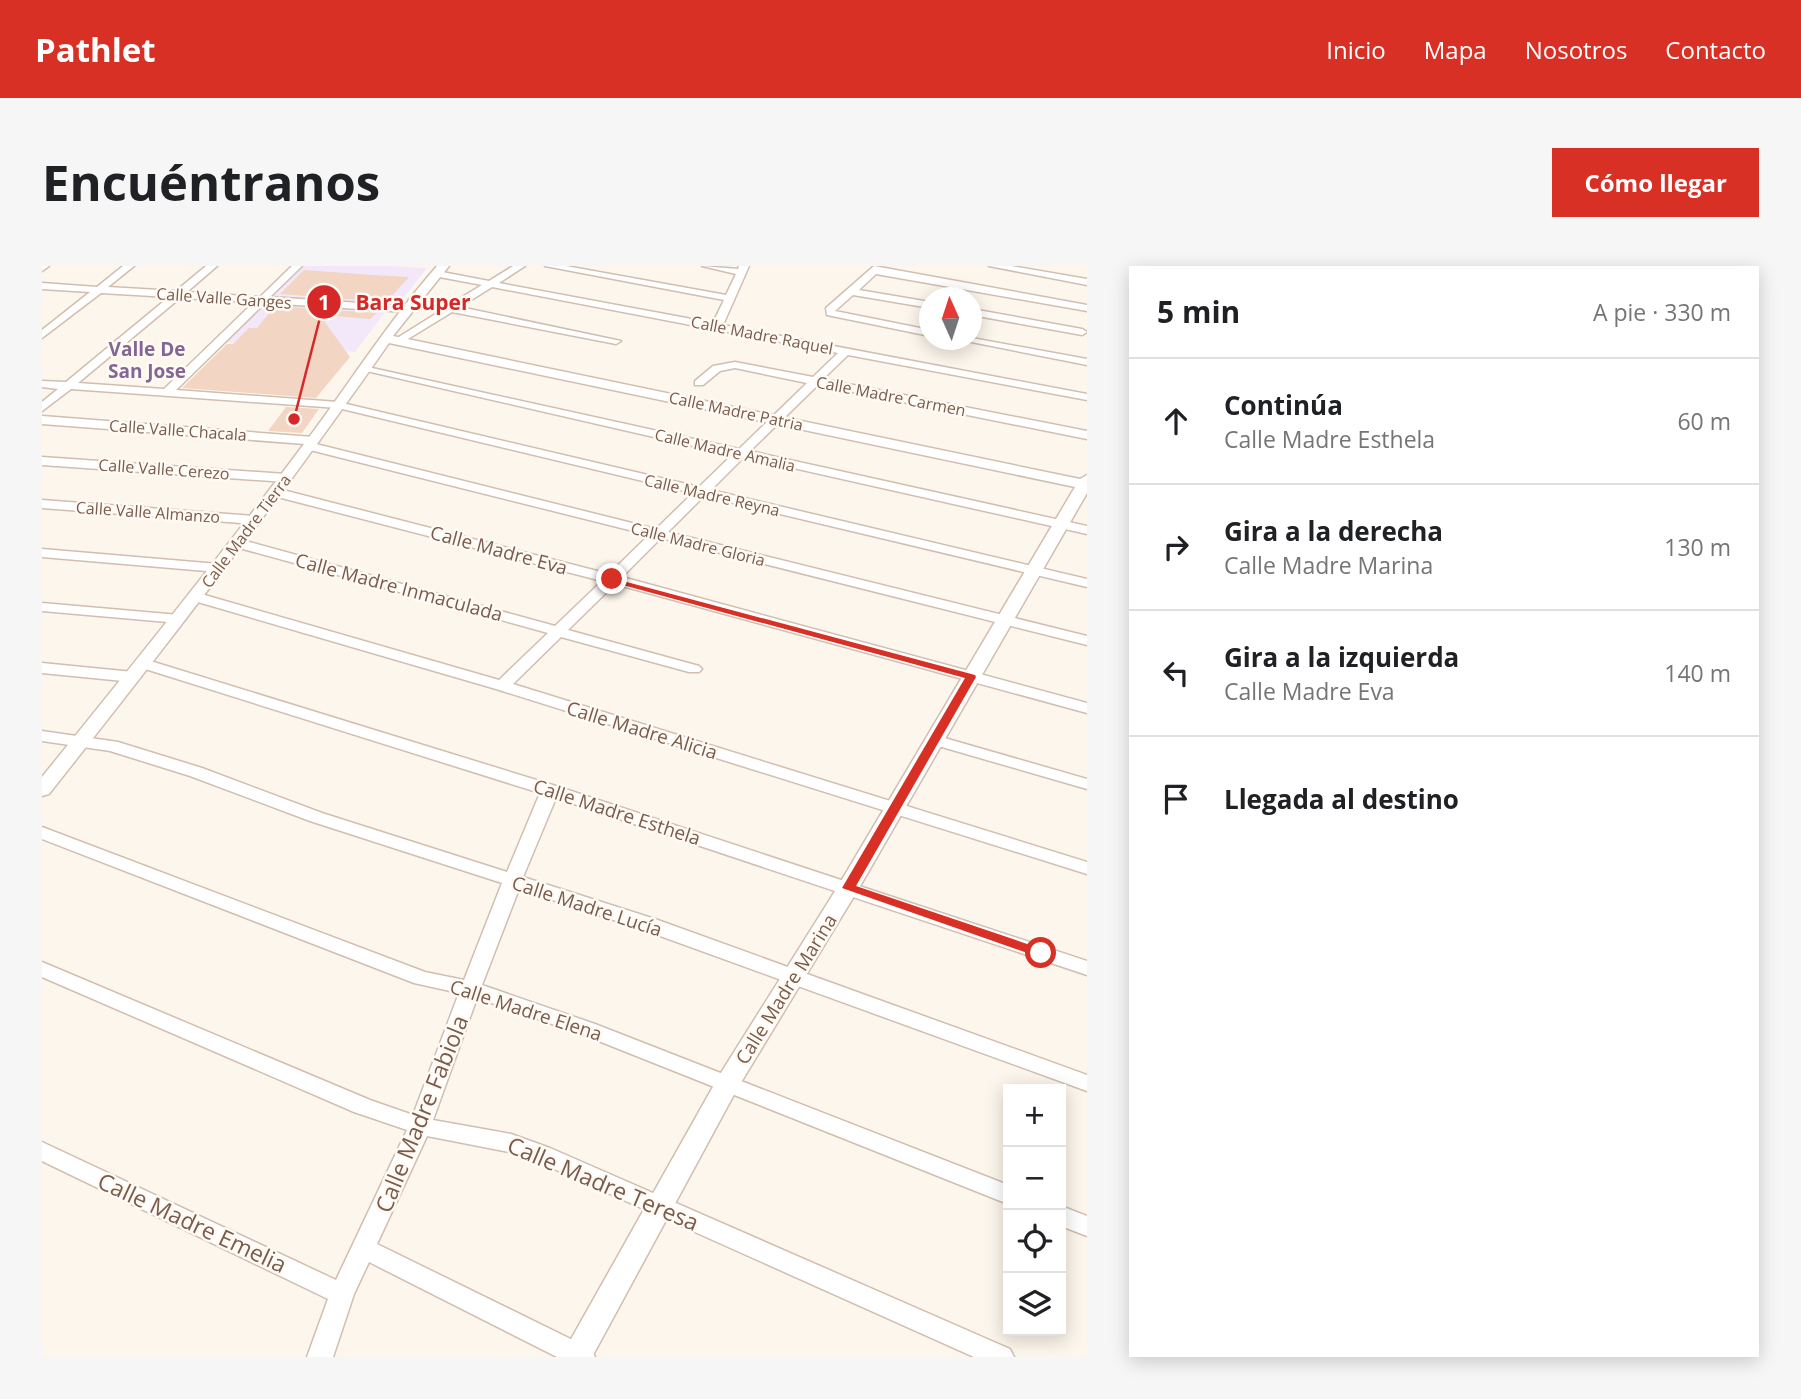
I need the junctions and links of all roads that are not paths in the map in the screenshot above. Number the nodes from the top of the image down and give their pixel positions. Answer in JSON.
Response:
{"nodes":[{"id":1,"x":129,"y":266,"type":"edge"},
{"id":2,"x":212,"y":266,"type":"edge"},
{"id":3,"x":297,"y":266,"type":"edge"},
{"id":4,"x":520,"y":266,"type":"edge"},
{"id":5,"x":550,"y":266,"type":"edge"},
{"id":6,"x":707,"y":266,"type":"edge"},
{"id":7,"x":994,"y":266,"type":"edge"},
{"id":8,"x":877,"y":268,"type":"edge"},
{"id":9,"x":742,"y":269,"type":"edge"},
{"id":10,"x":440,"y":270,"type":"edge"},
{"id":11,"x":1087,"y":282,"type":"edge"},
{"id":12,"x":490,"y":284,"type":"junction"},
{"id":13,"x":42,"y":286,"type":"edge"},
{"id":14,"x":100,"y":289,"type":"junction"},
{"id":15,"x":850,"y":291,"type":"junction"},
{"id":16,"x":179,"y":295,"type":"junction"},
{"id":17,"x":729,"y":298,"type":"junction"},
{"id":18,"x":264,"y":300,"type":"junction"},
{"id":19,"x":919,"y":303,"type":"edge"},
{"id":20,"x":409,"y":305,"type":"junction"},
{"id":21,"x":450,"y":308,"type":"junction"},
{"id":22,"x":1087,"y":308,"type":"edge"},
{"id":23,"x":982,"y":315,"type":"edge"},
{"id":24,"x":717,"y":326,"type":"junction"},
{"id":25,"x":919,"y":331,"type":"edge"},
{"id":26,"x":42,"y":335,"type":"edge"},
{"id":27,"x":396,"y":336,"type":"junction"},
{"id":28,"x":982,"y":340,"type":"edge"},
{"id":29,"x":616,"y":341,"type":"dead end"},
{"id":30,"x":1075,"y":341,"type":"edge"},
{"id":31,"x":846,"y":351,"type":"junction"},
{"id":32,"x":1087,"y":362,"type":"edge"},
{"id":33,"x":363,"y":369,"type":"junction"},
{"id":34,"x":815,"y":381,"type":"junction"},
{"id":35,"x":699,"y":383,"type":"dead end"},
{"id":36,"x":42,"y":384,"type":"edge"},
{"id":37,"x":72,"y":385,"type":"junction"},
{"id":38,"x":167,"y":393,"type":"junction"},
{"id":39,"x":1087,"y":397,"type":"edge"},
{"id":40,"x":338,"y":405,"type":"junction"},
{"id":41,"x":42,"y":408,"type":"edge"},
{"id":42,"x":779,"y":416,"type":"junction"},
{"id":43,"x":42,"y":420,"type":"edge"},
{"id":44,"x":1087,"y":435,"type":"edge"},
{"id":45,"x":312,"y":443,"type":"junction"},
{"id":46,"x":742,"y":453,"type":"junction"},
{"id":47,"x":42,"y":461,"type":"edge"},
{"id":48,"x":286,"y":478,"type":"junction"},
{"id":49,"x":1086,"y":481,"type":"edge"},
{"id":50,"x":275,"y":492,"type":"junction"},
{"id":51,"x":702,"y":492,"type":"junction"},
{"id":52,"x":42,"y":504,"type":"edge"},
{"id":53,"x":254,"y":520,"type":"junction"},
{"id":54,"x":1062,"y":524,"type":"junction"},
{"id":55,"x":1087,"y":530,"type":"edge"},
{"id":56,"x":659,"y":534,"type":"junction"},
{"id":57,"x":237,"y":542,"type":"junction"},
{"id":58,"x":42,"y":553,"type":"edge"},
{"id":59,"x":218,"y":568,"type":"junction"},
{"id":60,"x":1034,"y":570,"type":"junction"},
{"id":61,"x":612,"y":579,"type":"junction"},
{"id":62,"x":1087,"y":583,"type":"edge"},
{"id":63,"x":196,"y":597,"type":"junction"},
{"id":64,"x":42,"y":607,"type":"edge"},
{"id":65,"x":179,"y":620,"type":"junction"},
{"id":66,"x":1004,"y":620,"type":"junction"},
{"id":67,"x":561,"y":631,"type":"junction"},
{"id":68,"x":1087,"y":641,"type":"edge"},
{"id":69,"x":42,"y":668,"type":"edge"},
{"id":70,"x":694,"y":669,"type":"dead end"},
{"id":71,"x":138,"y":670,"type":"junction"},
{"id":72,"x":971,"y":677,"type":"junction"},
{"id":73,"x":502,"y":686,"type":"junction"},
{"id":74,"x":1087,"y":708,"type":"edge"},
{"id":75,"x":42,"y":736,"type":"edge"},
{"id":76,"x":83,"y":740,"type":"junction"},
{"id":77,"x":934,"y":740,"type":"junction"},
{"id":78,"x":1087,"y":784,"type":"edge"},
{"id":79,"x":42,"y":790,"type":"edge"},
{"id":80,"x":550,"y":790,"type":"junction"},
{"id":81,"x":895,"y":808,"type":"junction"},
{"id":82,"x":42,"y":833,"type":"edge"},
{"id":83,"x":1087,"y":868,"type":"edge"},
{"id":84,"x":512,"y":882,"type":"junction"},
{"id":85,"x":848,"y":888,"type":"junction"},
{"id":86,"x":1087,"y":968,"type":"edge"},
{"id":87,"x":42,"y":970,"type":"edge"},
{"id":88,"x":792,"y":976,"type":"junction"},
{"id":89,"x":472,"y":989,"type":"junction"},
{"id":90,"x":728,"y":1083,"type":"junction"},
{"id":91,"x":1087,"y":1083,"type":"edge"},
{"id":92,"x":420,"y":1126,"type":"junction"},
{"id":93,"x":42,"y":1151,"type":"edge"},
{"id":94,"x":1003,"y":1193,"type":"edge"},
{"id":95,"x":660,"y":1207,"type":"junction"},
{"id":96,"x":1066,"y":1218,"type":"edge"},
{"id":97,"x":1087,"y":1226,"type":"edge"},
{"id":98,"x":365,"y":1249,"type":"junction"},
{"id":99,"x":342,"y":1294,"type":"junction"},
{"id":100,"x":578,"y":1356,"type":"edge"},
{"id":101,"x":320,"y":1357,"type":"edge"},
{"id":102,"x":1001,"y":1357,"type":"edge"}],
"edges":[{"from":1,"to":14,"type":"street"},
{"from":2,"to":16,"type":"street"},
{"from":3,"to":18,"type":"street"},
{"from":4,"to":12,"type":"street"},
{"from":5,"to":17,"type":"street"},
{"from":6,"to":9,"type":"street"},
{"from":7,"to":11,"type":"street"},
{"from":8,"to":15,"type":"street"},
{"from":8,"to":22,"type":"street"},
{"from":9,"to":17,"type":"street"},
{"from":10,"to":12,"type":"street","name":"Calle Madre Raquel"},
{"from":10,"to":20,"type":"street","name":"Calle Madre Tierra"},
{"from":12,"to":21,"type":"street"},
{"from":12,"to":24,"type":"street","name":"Calle Madre Raquel"},
{"from":13,"to":14,"type":"street","name":"Calle Valle Ganges"},
{"from":14,"to":16,"type":"street","name":"Calle Valle Ganges"},
{"from":14,"to":26,"type":"street"},
{"from":15,"to":19,"type":"street"},
{"from":15,"to":25,"type":"street"},
{"from":16,"to":18,"type":"street","name":"Calle Valle Ganges"},
{"from":16,"to":37,"type":"street"},
{"from":17,"to":24,"type":"street"},
{"from":18,"to":20,"type":"street","name":"Calle Valle Ganges"},
{"from":18,"to":38,"type":"street"},
{"from":20,"to":21,"type":"street","name":"Calle Valle Ganges"},
{"from":20,"to":27,"type":"street","name":"Calle Madre Tierra"},
{"from":21,"to":27,"type":"street"},
{"from":21,"to":29,"type":"street","name":"Calle Valle Ganges"},
{"from":23,"to":30,"type":"street"},
{"from":24,"to":31,"type":"street","name":"Calle Madre Raquel"},
{"from":27,"to":33,"type":"street","name":"Calle Madre Tierra"},
{"from":27,"to":42,"type":"street","name":"Calle Madre Patria"},
{"from":28,"to":30,"type":"street"},
{"from":30,"to":32,"type":"street"},
{"from":31,"to":34,"type":"street"},
{"from":31,"to":39,"type":"street","name":"Calle Madre Raquel"},
{"from":33,"to":40,"type":"street","name":"Calle Madre Tierra"},
{"from":33,"to":46,"type":"street","name":"Calle Madre Amalia"},
{"from":34,"to":35,"type":"street","name":"Calle Madre Carmen"},
{"from":34,"to":42,"type":"street"},
{"from":34,"to":44,"type":"street","name":"Calle Madre Carmen"},
{"from":36,"to":37,"type":"street","name":"Calle Madre Reyna"},
{"from":37,"to":38,"type":"street","name":"Calle Madre Reyna"},
{"from":37,"to":41,"type":"street"},
{"from":38,"to":40,"type":"street","name":"Calle Madre Reyna"},
{"from":40,"to":45,"type":"street","name":"Calle Madre Tierra"},
{"from":40,"to":51,"type":"street","name":"Calle Madre Reyna"},
{"from":42,"to":46,"type":"street"},
{"from":42,"to":49,"type":"street","name":"Calle Madre Patria"},
{"from":43,"to":45,"type":"street","name":"Calle Valle Chacala"},
{"from":45,"to":48,"type":"street","name":"Calle Madre Tierra"},
{"from":45,"to":56,"type":"street","name":"Calle Madre Gloria"},
{"from":46,"to":51,"type":"street"},
{"from":46,"to":54,"type":"street","name":"Calle Madre Amalia"},
{"from":47,"to":48,"type":"street","name":"Calle Valle Cerezo"},
{"from":48,"to":50,"type":"street","name":"Calle Madre Tierra"},
{"from":49,"to":54,"type":"street","name":"Calle Madre Marina"},
{"from":50,"to":53,"type":"street","name":"Calle Madre Tierra"},
{"from":50,"to":61,"type":"street","name":"Calle Madre Eva"},
{"from":51,"to":56,"type":"street"},
{"from":51,"to":60,"type":"street","name":"Calle Madre Reyna"},
{"from":52,"to":53,"type":"street","name":"Calle Valle Almanzo"},
{"from":53,"to":57,"type":"street","name":"Calle Madre Tierra"},
{"from":54,"to":55,"type":"street","name":"Calle Madre Amalia"},
{"from":54,"to":60,"type":"street","name":"Calle Madre Marina"},
{"from":56,"to":61,"type":"street"},
{"from":56,"to":66,"type":"street","name":"Calle Madre Gloria"},
{"from":57,"to":59,"type":"street","name":"Calle Madre Tierra"},
{"from":57,"to":67,"type":"street","name":"Calle Madre Inmaculada"},
{"from":58,"to":59,"type":"street"},
{"from":59,"to":63,"type":"street","name":"Calle Madre Tierra"},
{"from":60,"to":62,"type":"street","name":"Calle Madre Reyna"},
{"from":60,"to":66,"type":"street","name":"Calle Madre Marina"},
{"from":61,"to":67,"type":"street"},
{"from":61,"to":72,"type":"street","name":"Calle Madre Eva"},
{"from":63,"to":65,"type":"street","name":"Calle Madre Tierra"},
{"from":63,"to":73,"type":"street","name":"Calle Madre Alicia"},
{"from":64,"to":65,"type":"street"},
{"from":65,"to":71,"type":"street","name":"Calle Madre Tierra"},
{"from":66,"to":68,"type":"street","name":"Calle Madre Gloria"},
{"from":66,"to":72,"type":"street","name":"Calle Madre Marina"},
{"from":67,"to":70,"type":"street","name":"Calle Madre Inmaculada"},
{"from":67,"to":73,"type":"street"},
{"from":69,"to":71,"type":"street","name":"Calle Madre Esthela"},
{"from":71,"to":76,"type":"street","name":"Calle Madre Tierra"},
{"from":71,"to":80,"type":"street","name":"Calle Madre Esthela"},
{"from":72,"to":74,"type":"street","name":"Calle Madre Eva"},
{"from":72,"to":77,"type":"street","name":"Calle Madre Marina"},
{"from":73,"to":81,"type":"street","name":"Calle Madre Alicia"},
{"from":75,"to":76,"type":"street","name":"Calle Madre Lucía"},
{"from":76,"to":79,"type":"street","name":"Calle Madre Tierra"},
{"from":76,"to":84,"type":"street","name":"Calle Madre Lucía"},
{"from":77,"to":78,"type":"street"},
{"from":77,"to":81,"type":"street","name":"Calle Madre Marina"},
{"from":80,"to":84,"type":"street","name":"Calle Madre Fabiola"},
{"from":80,"to":85,"type":"street","name":"Calle Madre Esthela"},
{"from":81,"to":83,"type":"street","name":"Calle Madre Alicia"},
{"from":81,"to":85,"type":"street","name":"Calle Madre Marina"},
{"from":82,"to":89,"type":"street","name":"Calle Madre Elena"},
{"from":84,"to":88,"type":"street","name":"Calle Madre Lucía"},
{"from":84,"to":89,"type":"street","name":"Calle Madre Fabiola"},
{"from":85,"to":86,"type":"street","name":"Calle Madre Esthela"},
{"from":85,"to":88,"type":"street","name":"Calle Madre Marina"},
{"from":87,"to":92,"type":"street","name":"Calle Madre Teresa"},
{"from":88,"to":90,"type":"street","name":"Calle Madre Marina"},
{"from":88,"to":91,"type":"street","name":"Calle Madre Lucía"},
{"from":89,"to":90,"type":"street","name":"Calle Madre Elena"},
{"from":89,"to":92,"type":"street","name":"Calle Madre Fabiola"},
{"from":90,"to":94,"type":"street","name":"Calle Madre Elena"},
{"from":90,"to":95,"type":"street","name":"Calle Madre Marina"},
{"from":92,"to":95,"type":"street","name":"Calle Madre Teresa"},
{"from":92,"to":98,"type":"street","name":"Calle Madre Fabiola"},
{"from":93,"to":99,"type":"street","name":"Calle Madre Emelia"},
{"from":95,"to":100,"type":"street","name":"Calle Madre Marina"},
{"from":95,"to":102,"type":"street","name":"Calle Madre Teresa"},
{"from":96,"to":97,"type":"street"},
{"from":98,"to":99,"type":"street","name":"Calle Madre Fabiola"},
{"from":98,"to":100,"type":"street"},
{"from":99,"to":101,"type":"street","name":"Calle Madre Fabiola"}]}
